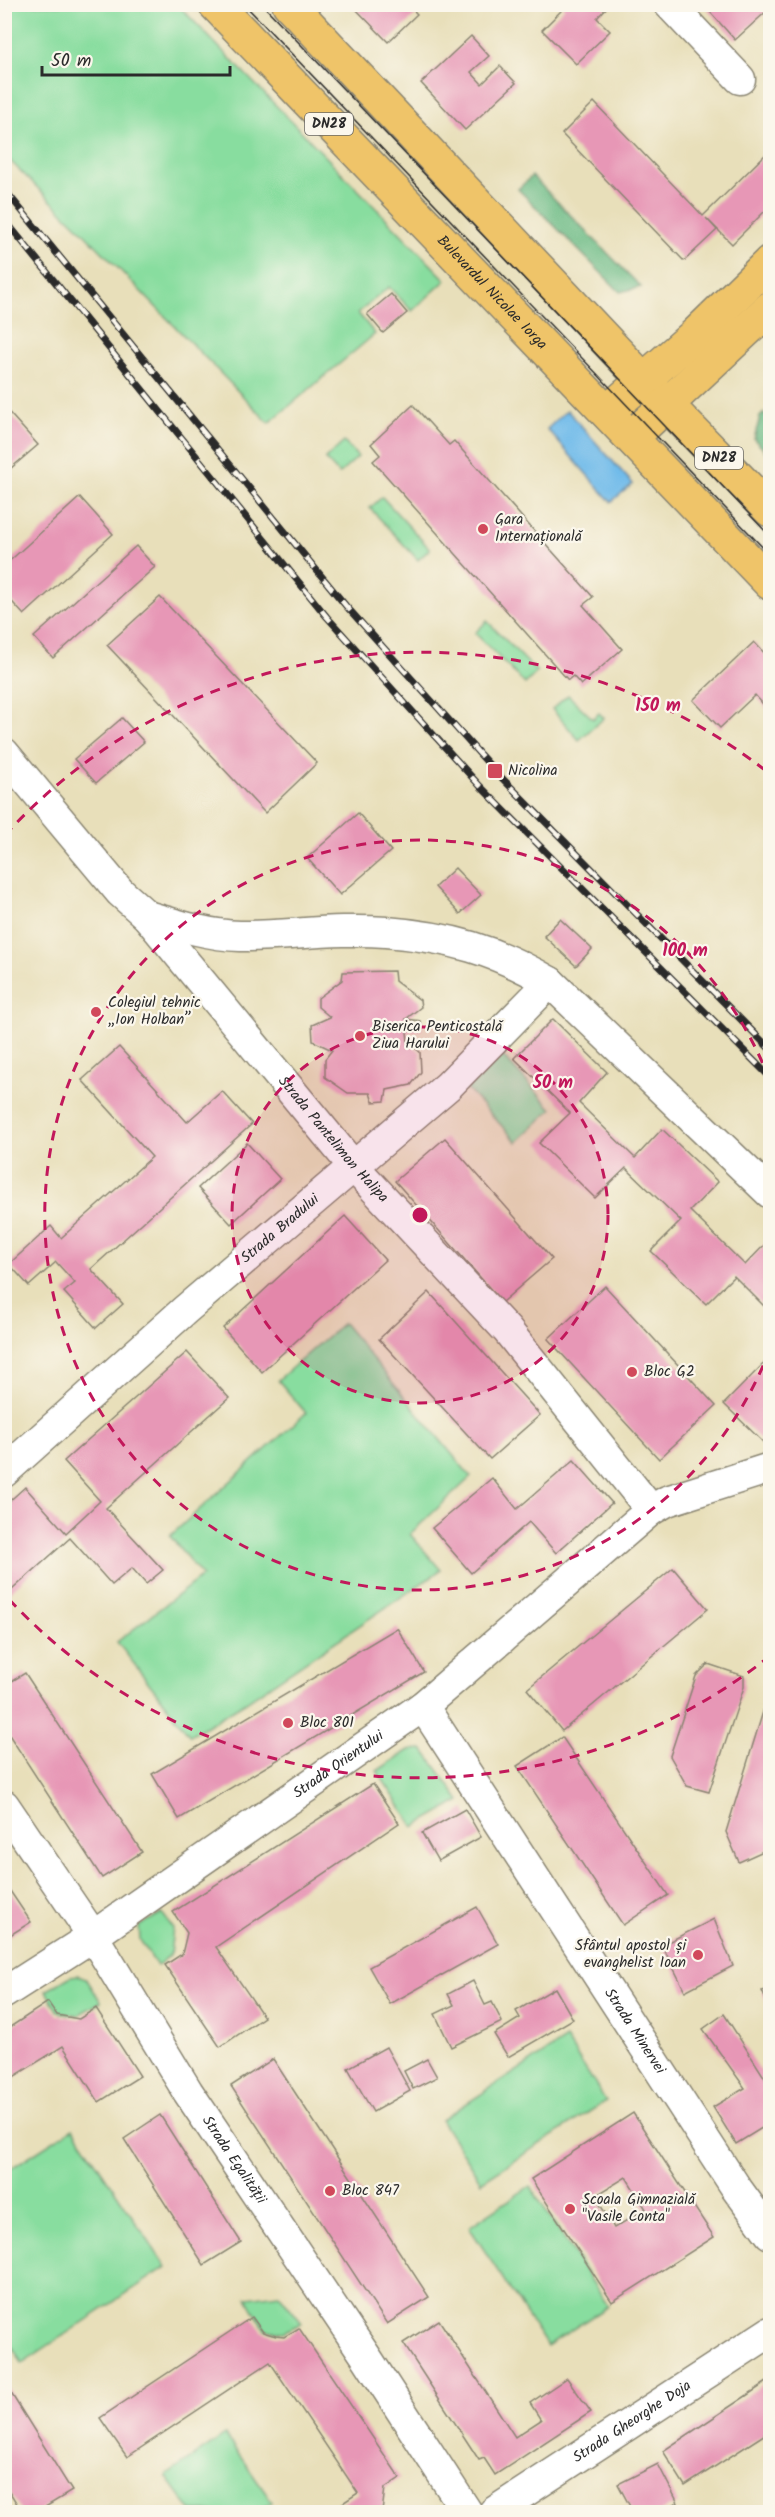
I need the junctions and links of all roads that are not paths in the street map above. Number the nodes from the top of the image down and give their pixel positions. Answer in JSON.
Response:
{"nodes":[{"id":1,"x":215,"y":4,"type":"edge"},
{"id":2,"x":289,"y":4,"type":"edge"},
{"id":3,"x":669,"y":4,"type":"edge"},
{"id":4,"x":740,"y":79,"type":"dead end"},
{"id":5,"x":771,"y":262,"type":"edge"},
{"id":6,"x":771,"y":308,"type":"edge"},
{"id":7,"x":644,"y":379,"type":"junction"},
{"id":8,"x":668,"y":406,"type":"junction"},
{"id":9,"x":607,"y":412,"type":"junction"},
{"id":10,"x":632,"y":437,"type":"junction"},
{"id":11,"x":771,"y":510,"type":"edge"},
{"id":12,"x":771,"y":583,"type":"edge"},
{"id":13,"x":4,"y":753,"type":"edge"},
{"id":14,"x":147,"y":916,"type":"junction"},
{"id":15,"x":550,"y":982,"type":"junction"},
{"id":16,"x":354,"y":1167,"type":"junction"},
{"id":17,"x":771,"y":1192,"type":"edge"},
{"id":18,"x":771,"y":1468,"type":"edge"},
{"id":19,"x":4,"y":1472,"type":"edge"},
{"id":20,"x":651,"y":1510,"type":"junction"},
{"id":21,"x":423,"y":1706,"type":"junction"},
{"id":22,"x":4,"y":1805,"type":"edge"},
{"id":23,"x":93,"y":1936,"type":"junction"},
{"id":24,"x":4,"y":1993,"type":"edge"},
{"id":25,"x":771,"y":2234,"type":"edge"},
{"id":26,"x":771,"y":2332,"type":"edge"},
{"id":27,"x":467,"y":2512,"type":"edge"},
{"id":28,"x":494,"y":2512,"type":"edge"}],
"edges":[{"from":1,"to":9,"type":"main road","name":"Bulevardul Nicolae Iorga","number":"DN28"},
{"from":2,"to":7,"type":"main road","number":"DN28"},
{"from":3,"to":4,"type":"street"},
{"from":5,"to":7,"type":"main road"},
{"from":6,"to":8,"type":"main road"},
{"from":7,"to":8,"type":"main road","number":"DN28"},
{"from":7,"to":9,"type":"main road"},
{"from":8,"to":10,"type":"main road"},
{"from":8,"to":11,"type":"main road","number":"DN28"},
{"from":9,"to":10,"type":"main road","name":"Bulevardul Nicolae Iorga","number":"DN28"},
{"from":10,"to":12,"type":"main road","name":"Bulevardul Nicolae Iorga","number":"DN28"},
{"from":13,"to":14,"type":"street","name":"Strada Pantelimon Halipa"},
{"from":14,"to":15,"type":"street"},
{"from":14,"to":16,"type":"street","name":"Strada Pantelimon Halipa"},
{"from":15,"to":16,"type":"street","name":"Strada Bradului"},
{"from":15,"to":17,"type":"street"},
{"from":16,"to":19,"type":"street","name":"Strada Bradului"},
{"from":16,"to":20,"type":"street","name":"Strada Pantelimon Halipa"},
{"from":18,"to":20,"type":"street"},
{"from":20,"to":21,"type":"street","name":"Strada Orientului"},
{"from":21,"to":23,"type":"street","name":"Strada Orientului"},
{"from":21,"to":25,"type":"street","name":"Strada Minervei"},
{"from":22,"to":23,"type":"street","name":"Strada Egalității"},
{"from":23,"to":24,"type":"street","name":"Strada Orientului"},
{"from":23,"to":27,"type":"street","name":"Strada Egalității"},
{"from":26,"to":28,"type":"street","name":"Strada Gheorghe Doja"}]}
